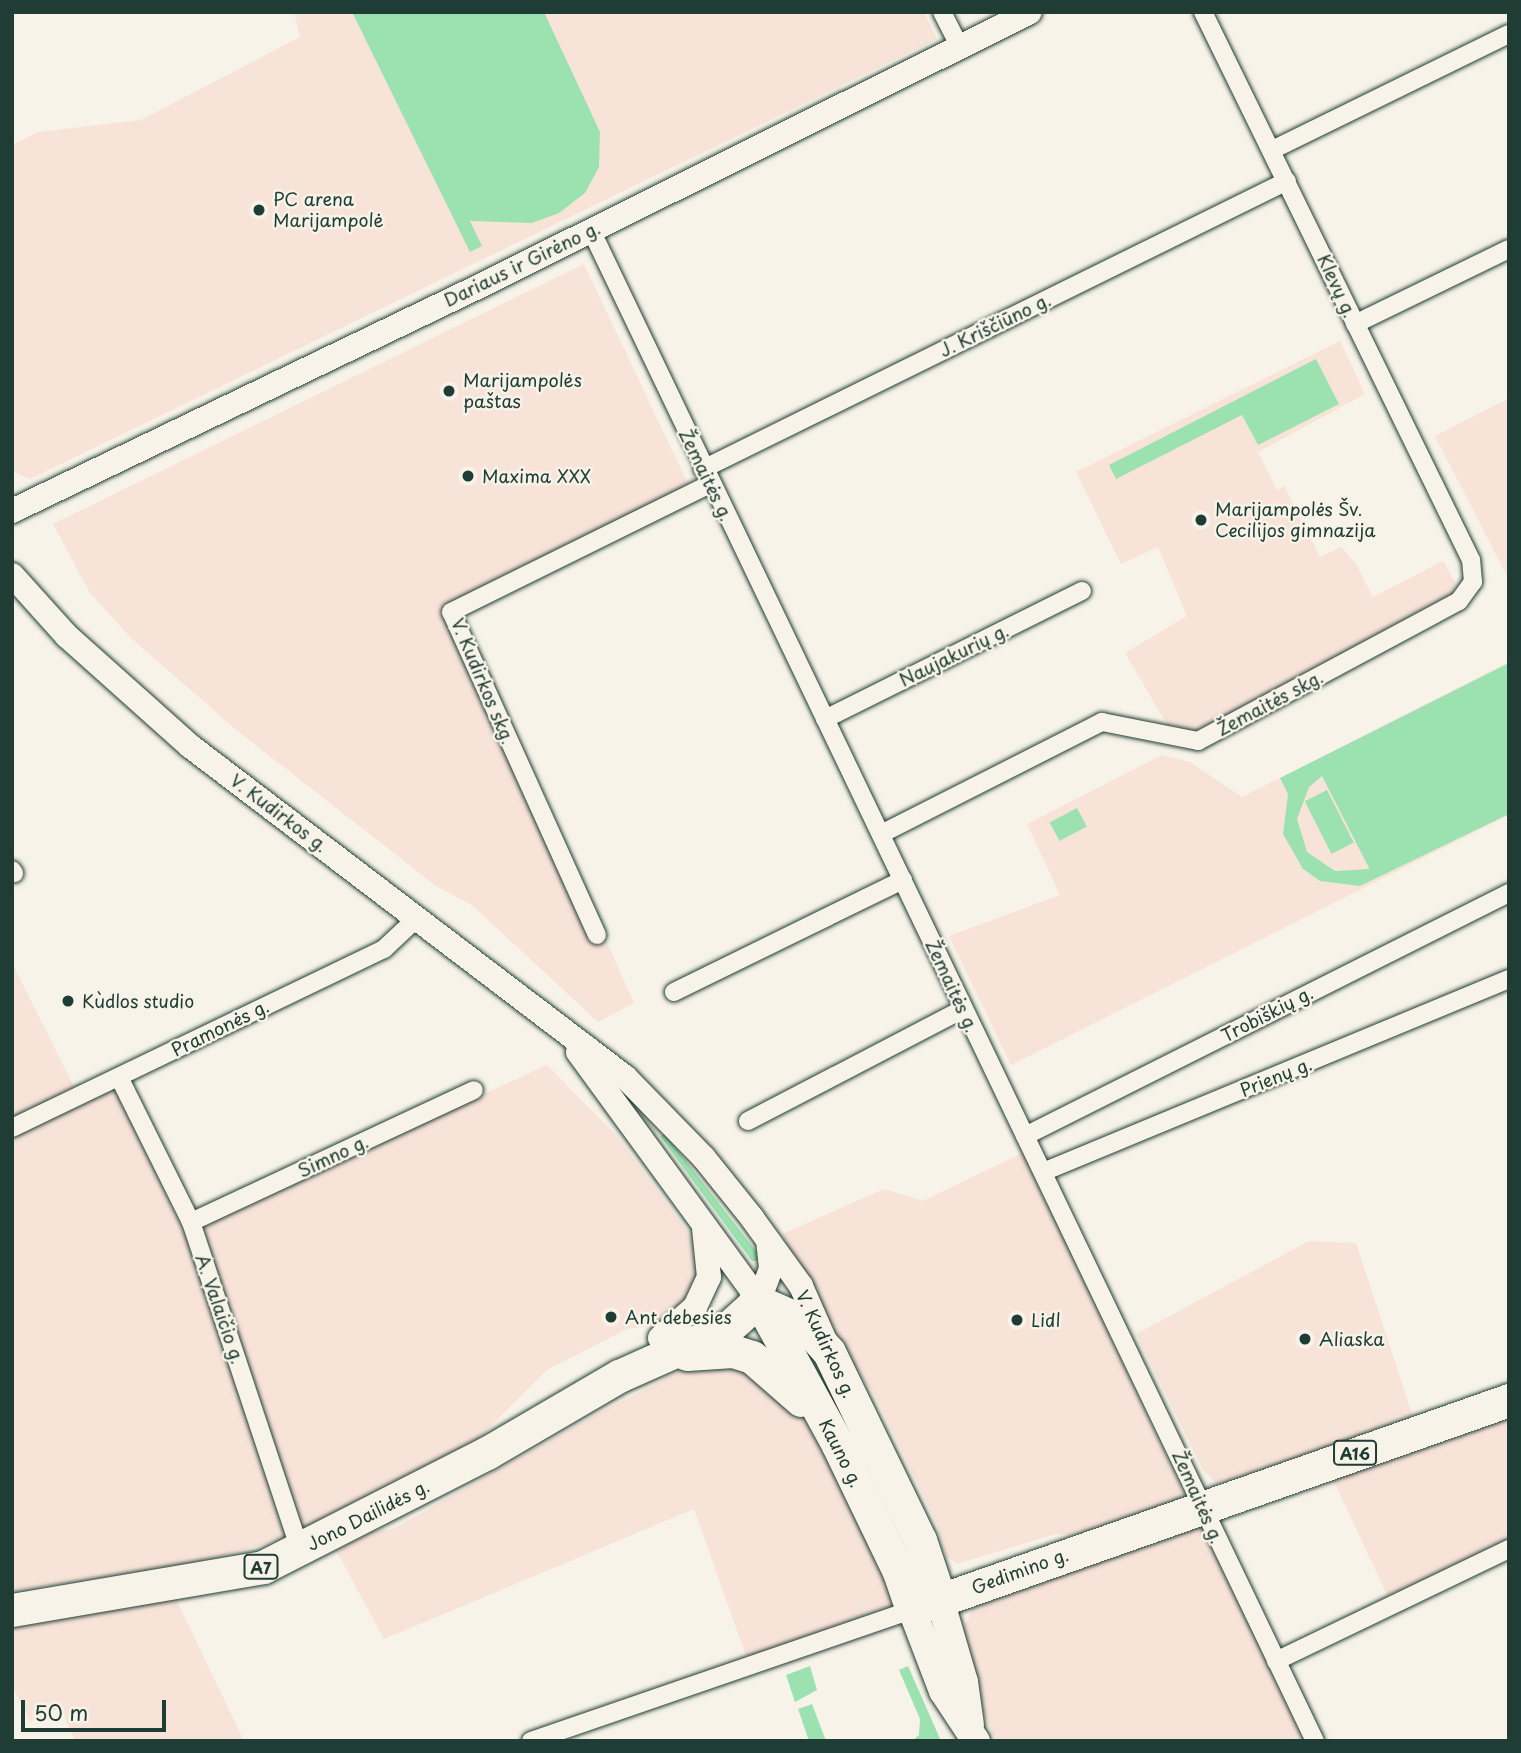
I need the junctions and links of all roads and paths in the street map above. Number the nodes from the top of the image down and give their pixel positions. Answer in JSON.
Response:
{"nodes":[{"id":1,"x":942,"y":12,"type":"edge"},
{"id":2,"x":1030,"y":12,"type":"edge"},
{"id":3,"x":1203,"y":12,"type":"edge"},
{"id":4,"x":1509,"y":34,"type":"edge"},
{"id":5,"x":960,"y":47,"type":"junction"},
{"id":6,"x":1272,"y":150,"type":"junction"},
{"id":7,"x":1287,"y":181,"type":"junction"},
{"id":8,"x":591,"y":230,"type":"junction"},
{"id":9,"x":1509,"y":250,"type":"edge"},
{"id":10,"x":1355,"y":324,"type":"junction"},
{"id":11,"x":707,"y":477,"type":"junction"},
{"id":12,"x":12,"y":511,"type":"edge"},
{"id":13,"x":1471,"y":560,"type":"joint"},
{"id":14,"x":12,"y":575,"type":"edge"},
{"id":15,"x":1082,"y":591,"type":"dead end"},
{"id":16,"x":825,"y":719,"type":"junction"},
{"id":17,"x":881,"y":834,"type":"junction"},
{"id":18,"x":903,"y":880,"type":"junction"},
{"id":19,"x":1509,"y":893,"type":"edge"},
{"id":20,"x":418,"y":917,"type":"junction"},
{"id":21,"x":597,"y":935,"type":"dead end"},
{"id":22,"x":1509,"y":979,"type":"edge"},
{"id":23,"x":674,"y":992,"type":"dead end"},
{"id":24,"x":963,"y":1009,"type":"junction"},
{"id":25,"x":563,"y":1032,"type":"junction"},
{"id":26,"x":119,"y":1077,"type":"junction"},
{"id":27,"x":474,"y":1090,"type":"dead end"},
{"id":28,"x":748,"y":1121,"type":"dead end"},
{"id":29,"x":12,"y":1128,"type":"edge"},
{"id":30,"x":1025,"y":1136,"type":"junction"},
{"id":31,"x":1043,"y":1172,"type":"junction"},
{"id":32,"x":191,"y":1222,"type":"junction"},
{"id":33,"x":704,"y":1223,"type":"junction"},
{"id":34,"x":768,"y":1240,"type":"junction"},
{"id":35,"x":759,"y":1300,"type":"junction"},
{"id":36,"x":666,"y":1347,"type":"junction"},
{"id":37,"x":829,"y":1352,"type":"junction"},
{"id":38,"x":1509,"y":1400,"type":"edge"},
{"id":39,"x":838,"y":1445,"type":"junction"},
{"id":40,"x":1201,"y":1506,"type":"junction"},
{"id":41,"x":1509,"y":1549,"type":"edge"},
{"id":42,"x":300,"y":1550,"type":"junction"},
{"id":43,"x":926,"y":1605,"type":"junction"},
{"id":44,"x":12,"y":1610,"type":"edge"},
{"id":45,"x":1276,"y":1661,"type":"junction"},
{"id":46,"x":973,"y":1734,"type":"edge"},
{"id":47,"x":531,"y":1741,"type":"edge"},
{"id":48,"x":1315,"y":1741,"type":"edge"}],
"edges":[{"from":1,"to":5,"type":"street"},
{"from":2,"to":5,"type":"main road","name":"Dariaus ir Girėno g."},
{"from":3,"to":6,"type":"street","name":"Klevų g."},
{"from":4,"to":6,"type":"street"},
{"from":5,"to":8,"type":"main road","name":"Dariaus ir Girėno g."},
{"from":6,"to":7,"type":"street","name":"Klevų g."},
{"from":7,"to":10,"type":"street","name":"Klevų g."},
{"from":7,"to":11,"type":"street","name":"J. Kriščiūno g."},
{"from":8,"to":11,"type":"street","name":"Žemaitės g."},
{"from":8,"to":12,"type":"main road","name":"Dariaus ir Girėno g."},
{"from":9,"to":10,"type":"street"},
{"from":10,"to":13,"type":"street","name":"Klevų g."},
{"from":11,"to":16,"type":"street","name":"Žemaitės g."},
{"from":11,"to":21,"type":"street","name":"V. Kudirkos skg."},
{"from":13,"to":17,"type":"street","name":"Žemaitės skg."},
{"from":14,"to":20,"type":"main road","name":"V. Kudirkos g."},
{"from":15,"to":16,"type":"street","name":"Naujakurių g."},
{"from":16,"to":17,"type":"street","name":"Žemaitės g."},
{"from":17,"to":18,"type":"street","name":"Žemaitės g."},
{"from":18,"to":23,"type":"street"},
{"from":18,"to":24,"type":"street","name":"Žemaitės g."},
{"from":19,"to":30,"type":"street","name":"Trobiškių g."},
{"from":20,"to":25,"type":"main road","name":"V. Kudirkos g."},
{"from":20,"to":26,"type":"street","name":"Pramonės g."},
{"from":22,"to":31,"type":"street","name":"Prienų g."},
{"from":24,"to":28,"type":"street"},
{"from":24,"to":30,"type":"street","name":"Žemaitės g."},
{"from":25,"to":33,"type":"main road","name":"V. Kudirkos g."},
{"from":25,"to":34,"type":"main road","name":"V. Kudirkos g."},
{"from":26,"to":29,"type":"street","name":"Pramonės g."},
{"from":26,"to":32,"type":"street","name":"A. Valaičio g."},
{"from":27,"to":32,"type":"street","name":"Simno g."},
{"from":30,"to":31,"type":"street","name":"Žemaitės g."},
{"from":31,"to":40,"type":"street","name":"Žemaitės g."},
{"from":32,"to":42,"type":"street","name":"A. Valaičio g."},
{"from":33,"to":35,"type":"main road","name":"V. Kudirkos g."},
{"from":33,"to":36,"type":"main road"},
{"from":34,"to":35,"type":"main road"},
{"from":34,"to":37,"type":"main road","name":"V. Kudirkos g."},
{"from":35,"to":36,"type":"highway"},
{"from":35,"to":37,"type":"highway"},
{"from":35,"to":39,"type":"highway","name":"Kauno g."},
{"from":36,"to":39,"type":"highway"},
{"from":36,"to":42,"type":"highway","name":"Jono Dailidės g.","number":"A7"},
{"from":37,"to":43,"type":"highway","name":"V. Kudirkos g."},
{"from":38,"to":40,"type":"highway","name":"Gedimino g.","number":"A16"},
{"from":39,"to":43,"type":"highway","name":"Kauno g."},
{"from":40,"to":43,"type":"highway","name":"Gedimino g.","number":"A16"},
{"from":40,"to":45,"type":"street","name":"Žemaitės g."},
{"from":41,"to":45,"type":"street"},
{"from":42,"to":44,"type":"highway","name":"Jono Dailidės g.","number":"A7"},
{"from":43,"to":46,"type":"main road","name":"V. Kudirkos g."},
{"from":43,"to":47,"type":"street","name":"Gedimino g."},
{"from":45,"to":48,"type":"street","name":"Žemaitės g."}]}
